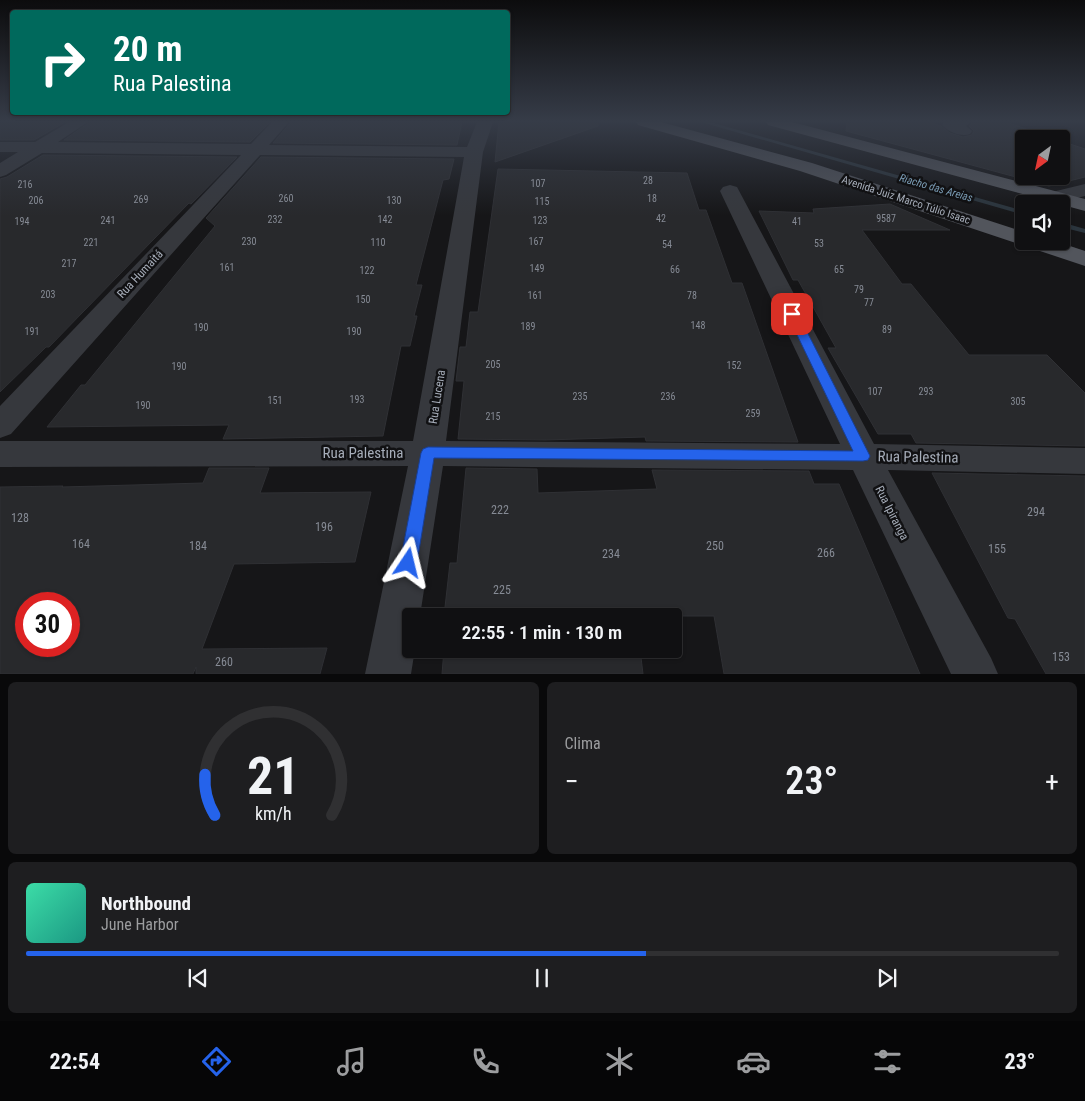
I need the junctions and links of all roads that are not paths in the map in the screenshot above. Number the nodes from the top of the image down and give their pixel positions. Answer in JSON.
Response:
{"nodes":[{"id":1,"x":29,"y":153,"type":"edge"},
{"id":2,"x":252,"y":153,"type":"edge"},
{"id":3,"x":474,"y":153,"type":"edge"},
{"id":4,"x":757,"y":153,"type":"edge"},
{"id":5,"x":900,"y":153,"type":"edge"},
{"id":6,"x":0,"y":171,"type":"edge"},
{"id":7,"x":1085,"y":190,"type":"edge"},
{"id":8,"x":730,"y":191,"type":"dead end"},
{"id":9,"x":1047,"y":195,"type":"edge"},
{"id":10,"x":1063,"y":195,"type":"edge"},
{"id":11,"x":1070,"y":201,"type":"edge"},
{"id":12,"x":1085,"y":205,"type":"edge"},
{"id":13,"x":1015,"y":236,"type":"edge"},
{"id":14,"x":1058,"y":250,"type":"edge"},
{"id":15,"x":1085,"y":259,"type":"edge"},
{"id":16,"x":0,"y":426,"type":"edge"},
{"id":17,"x":428,"y":453,"type":"junction"},
{"id":18,"x":0,"y":454,"type":"edge"},
{"id":19,"x":863,"y":456,"type":"junction"},
{"id":20,"x":1085,"y":461,"type":"edge"},
{"id":21,"x":388,"y":674,"type":"edge"},
{"id":22,"x":975,"y":674,"type":"edge"}],
"edges":[{"from":1,"to":6,"type":"street"},
{"from":2,"to":16,"type":"street","name":"Rua Humaitá"},
{"from":3,"to":17,"type":"street","name":"Rua Lucena"},
{"from":4,"to":13,"type":"main road","name":"Avenida Juiz Marco Túlio Isaac"},
{"from":5,"to":9,"type":"main road"},
{"from":7,"to":10,"type":"street"},
{"from":8,"to":19,"type":"street","name":"Rua Ipiranga"},
{"from":11,"to":12,"type":"main road"},
{"from":14,"to":15,"type":"main road"},
{"from":17,"to":18,"type":"street","name":"Rua Palestina"},
{"from":17,"to":19,"type":"street","name":"Rua Palestina"},
{"from":17,"to":21,"type":"street","name":"Rua Lucena"},
{"from":19,"to":20,"type":"street","name":"Rua Palestina"},
{"from":19,"to":22,"type":"street","name":"Rua Ipiranga"}]}
